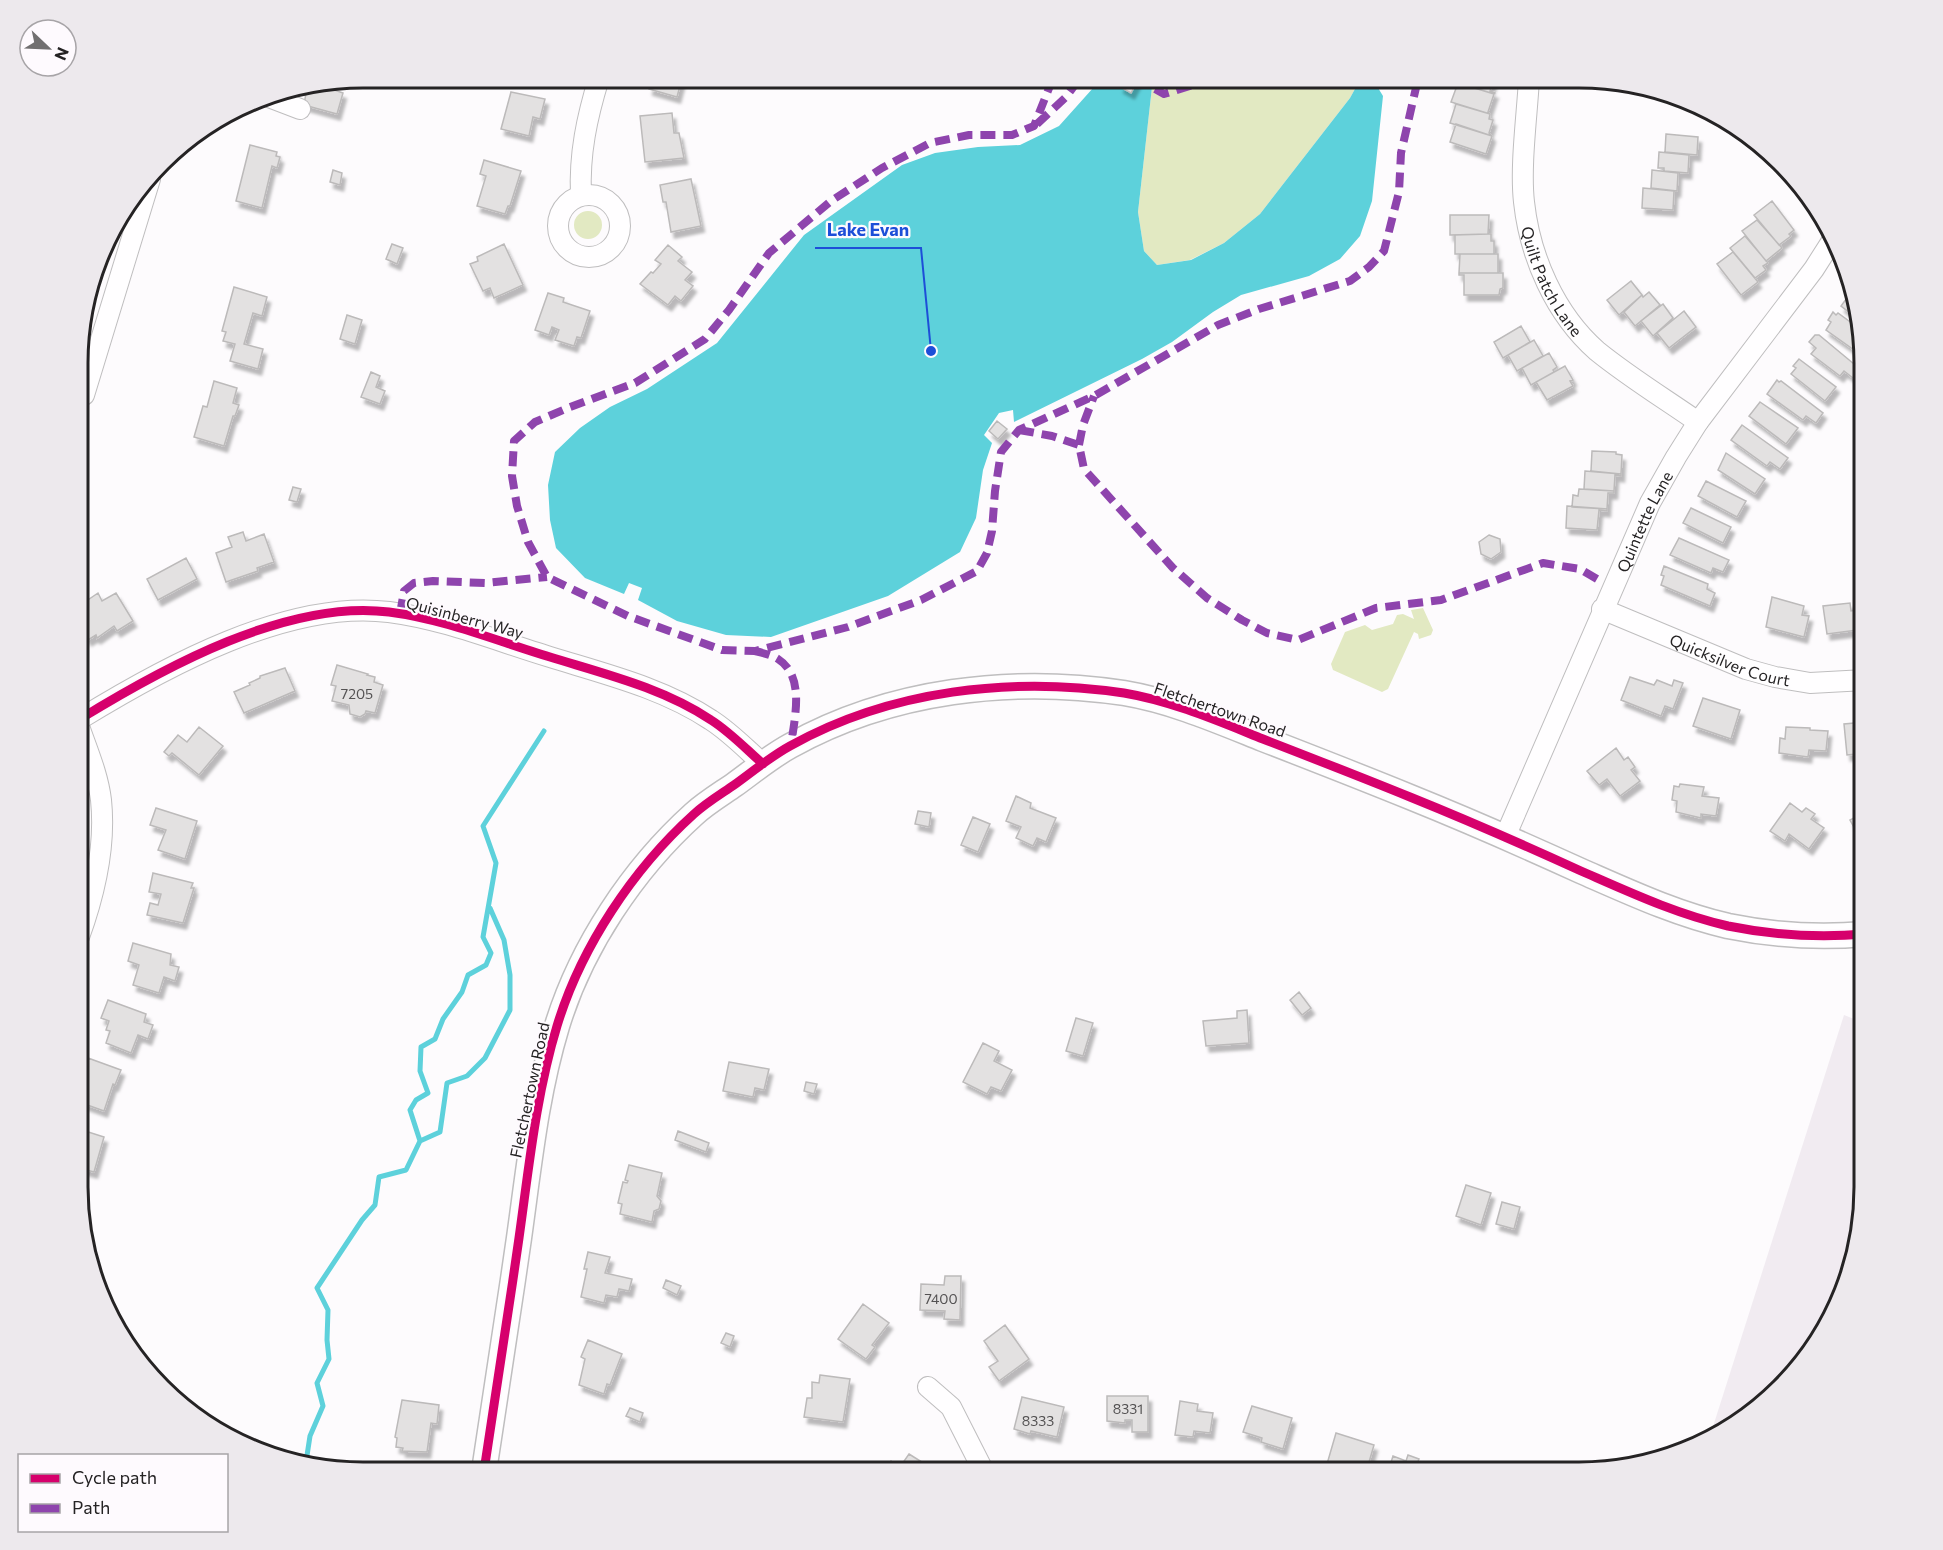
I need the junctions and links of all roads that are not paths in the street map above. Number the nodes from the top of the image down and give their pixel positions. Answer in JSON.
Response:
{"nodes":[{"id":1,"x":596,"y":89,"type":"edge"},
{"id":2,"x":1529,"y":89,"type":"edge"},
{"id":3,"x":280,"y":101,"type":"edge"},
{"id":4,"x":300,"y":109,"type":"dead end"},
{"id":5,"x":581,"y":195,"type":"dead end"},
{"id":6,"x":145,"y":197,"type":"edge"},
{"id":7,"x":1828,"y":246,"type":"edge"},
{"id":8,"x":88,"y":381,"type":"edge"},
{"id":9,"x":1698,"y":422,"type":"junction"},
{"id":10,"x":1602,"y":609,"type":"junction"},
{"id":11,"x":1854,"y":681,"type":"edge"},
{"id":12,"x":88,"y":714,"type":"edge"},
{"id":13,"x":88,"y":753,"type":"edge"},
{"id":14,"x":763,"y":764,"type":"junction"},
{"id":15,"x":1505,"y":837,"type":"junction"},
{"id":16,"x":88,"y":906,"type":"edge"},
{"id":17,"x":1854,"y":935,"type":"edge"},
{"id":18,"x":928,"y":1388,"type":"dead end"},
{"id":19,"x":484,"y":1462,"type":"edge"},
{"id":20,"x":979,"y":1462,"type":"edge"}],
"edges":[{"from":1,"to":5,"type":"street"},
{"from":2,"to":9,"type":"street","name":"Quilt Patch Lane"},
{"from":3,"to":4,"type":"street"},
{"from":6,"to":8,"type":"street"},
{"from":7,"to":9,"type":"street","name":"Quintette Lane"},
{"from":9,"to":10,"type":"street","name":"Quintette Lane"},
{"from":10,"to":11,"type":"street","name":"Quicksilver Court"},
{"from":10,"to":15,"type":"street","name":"Quintette Lane"},
{"from":12,"to":14,"type":"street","name":"Quisinberry Way"},
{"from":13,"to":16,"type":"street"},
{"from":14,"to":15,"type":"street","name":"Fletchertown Road"},
{"from":14,"to":19,"type":"street","name":"Fletchertown Road"},
{"from":15,"to":17,"type":"street","name":"Fletchertown Road"},
{"from":18,"to":20,"type":"street"}]}
